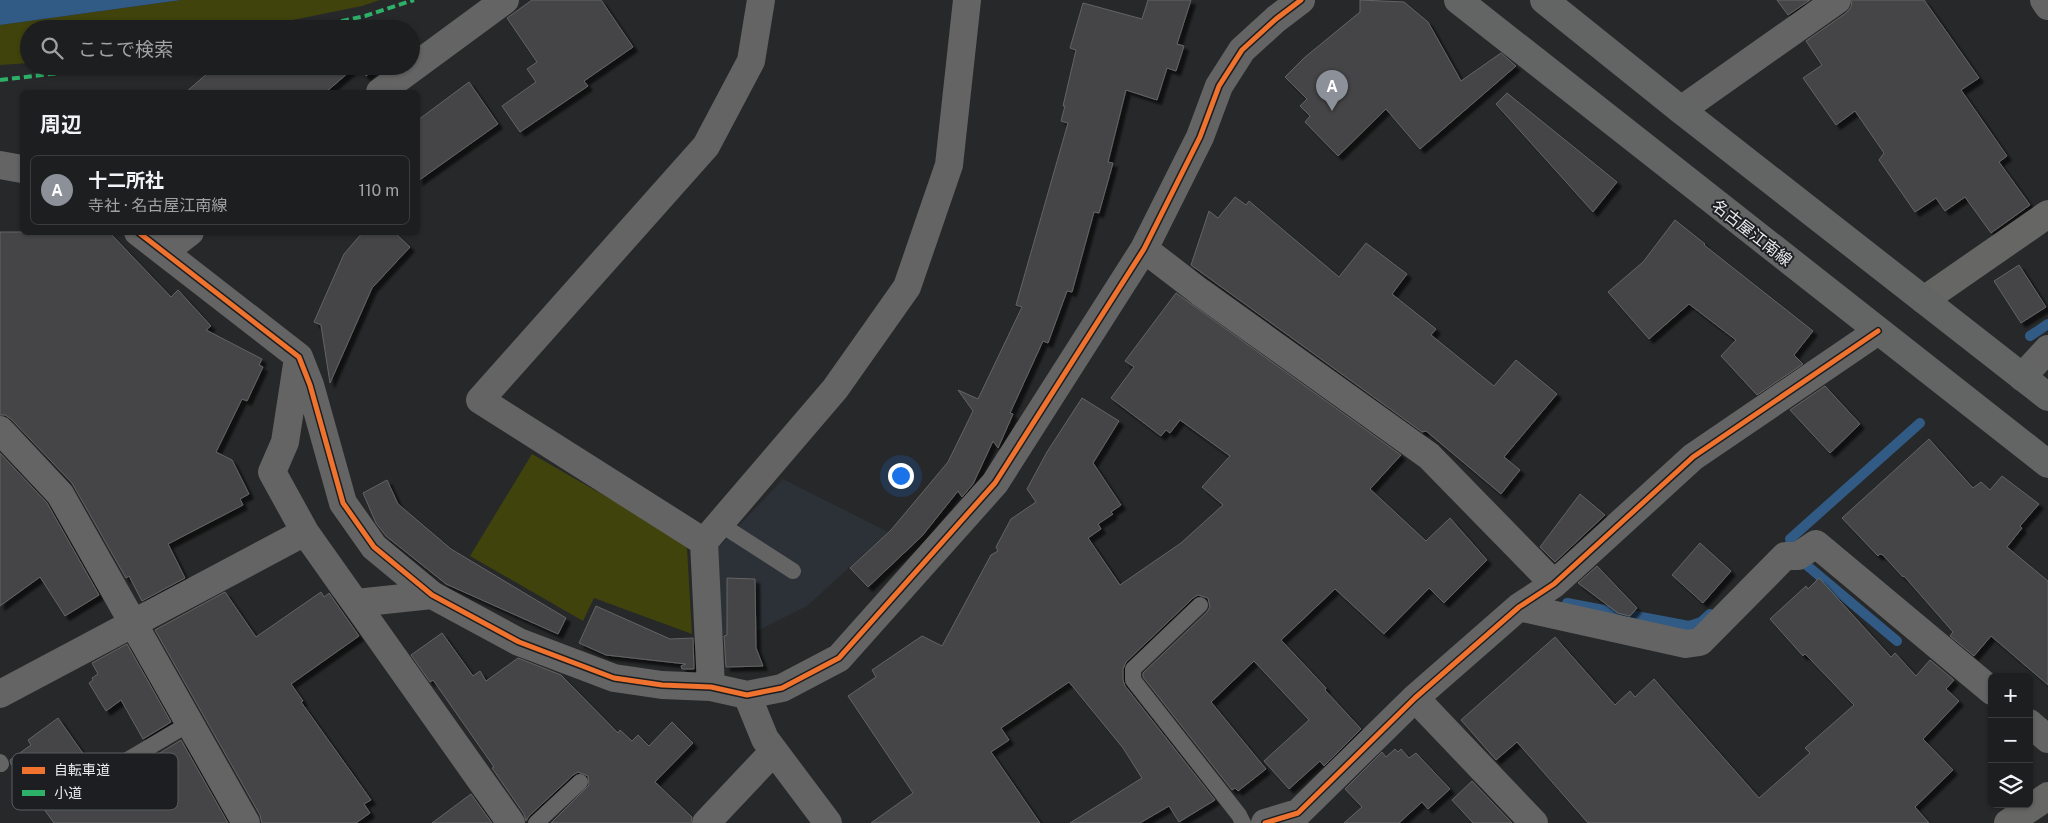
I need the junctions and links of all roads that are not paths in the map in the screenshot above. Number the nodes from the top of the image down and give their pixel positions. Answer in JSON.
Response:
{"nodes":[{"id":1,"x":505,"y":0,"type":"edge"},
{"id":2,"x":761,"y":0,"type":"edge"},
{"id":3,"x":967,"y":0,"type":"edge"},
{"id":4,"x":1301,"y":0,"type":"edge"},
{"id":5,"x":1458,"y":0,"type":"edge"},
{"id":6,"x":1544,"y":0,"type":"edge"},
{"id":7,"x":1837,"y":0,"type":"edge"},
{"id":8,"x":2044,"y":0,"type":"edge"},
{"id":9,"x":2048,"y":6,"type":"edge"},
{"id":10,"x":420,"y":63,"type":"edge"},
{"id":11,"x":403,"y":75,"type":"edge"},
{"id":12,"x":383,"y":90,"type":"edge"},
{"id":13,"x":1681,"y":110,"type":"junction"},
{"id":14,"x":0,"y":165,"type":"edge"},
{"id":15,"x":20,"y":169,"type":"edge"},
{"id":16,"x":2048,"y":214,"type":"edge"},
{"id":17,"x":142,"y":235,"type":"edge"},
{"id":18,"x":186,"y":235,"type":"edge"},
{"id":19,"x":1144,"y":249,"type":"junction"},
{"id":20,"x":164,"y":252,"type":"junction"},
{"id":21,"x":1924,"y":300,"type":"junction"},
{"id":22,"x":1878,"y":331,"type":"junction"},
{"id":23,"x":2048,"y":349,"type":"edge"},
{"id":24,"x":299,"y":357,"type":"junction"},
{"id":25,"x":2022,"y":377,"type":"junction"},
{"id":26,"x":2048,"y":397,"type":"edge"},
{"id":27,"x":0,"y":430,"type":"edge"},
{"id":28,"x":2048,"y":464,"type":"edge"},
{"id":29,"x":305,"y":532,"type":"junction"},
{"id":30,"x":712,"y":533,"type":"junction"},
{"id":31,"x":793,"y":571,"type":"dead end"},
{"id":32,"x":1554,"y":584,"type":"junction"},
{"id":33,"x":432,"y":595,"type":"junction"},
{"id":34,"x":356,"y":603,"type":"junction"},
{"id":35,"x":1200,"y":605,"type":"dead end"},
{"id":36,"x":1519,"y":607,"type":"junction"},
{"id":37,"x":133,"y":623,"type":"junction"},
{"id":38,"x":711,"y":686,"type":"junction"},
{"id":39,"x":1988,"y":688,"type":"edge"},
{"id":40,"x":0,"y":694,"type":"edge"},
{"id":41,"x":747,"y":695,"type":"junction"},
{"id":42,"x":1415,"y":698,"type":"junction"},
{"id":43,"x":190,"y":723,"type":"junction"},
{"id":44,"x":2033,"y":726,"type":"edge"},
{"id":45,"x":2048,"y":739,"type":"edge"},
{"id":46,"x":774,"y":750,"type":"junction"},
{"id":47,"x":139,"y":753,"type":"edge"},
{"id":48,"x":580,"y":782,"type":"dead end"},
{"id":49,"x":2048,"y":796,"type":"edge"},
{"id":50,"x":1524,"y":820,"type":"edge"},
{"id":51,"x":1281,"y":821,"type":"edge"},
{"id":52,"x":246,"y":823,"type":"edge"},
{"id":53,"x":512,"y":823,"type":"edge"},
{"id":54,"x":536,"y":823,"type":"edge"},
{"id":55,"x":706,"y":823,"type":"edge"},
{"id":56,"x":828,"y":823,"type":"edge"},
{"id":57,"x":1243,"y":823,"type":"edge"},
{"id":58,"x":2008,"y":823,"type":"edge"}],
"edges":[{"from":1,"to":10,"type":"street"},
{"from":2,"to":30,"type":"street"},
{"from":3,"to":30,"type":"street"},
{"from":4,"to":19,"type":"street"},
{"from":5,"to":22,"type":"main road","name":"名古屋江南線"},
{"from":6,"to":13,"type":"main road"},
{"from":7,"to":13,"type":"street"},
{"from":8,"to":9,"type":"street"},
{"from":11,"to":12,"type":"street"},
{"from":13,"to":21,"type":"main road"},
{"from":14,"to":15,"type":"street"},
{"from":16,"to":21,"type":"main road"},
{"from":17,"to":20,"type":"street"},
{"from":18,"to":20,"type":"street"},
{"from":19,"to":32,"type":"street"},
{"from":19,"to":41,"type":"street"},
{"from":20,"to":24,"type":"street"},
{"from":21,"to":25,"type":"main road"},
{"from":22,"to":28,"type":"main road","name":"名古屋江南線"},
{"from":22,"to":32,"type":"street"},
{"from":23,"to":25,"type":"street"},
{"from":24,"to":29,"type":"street"},
{"from":24,"to":33,"type":"street"},
{"from":25,"to":26,"type":"main road"},
{"from":27,"to":37,"type":"street"},
{"from":29,"to":34,"type":"street"},
{"from":29,"to":37,"type":"street"},
{"from":30,"to":31,"type":"lane"},
{"from":30,"to":38,"type":"street"},
{"from":32,"to":36,"type":"street"},
{"from":33,"to":34,"type":"street"},
{"from":33,"to":38,"type":"street"},
{"from":34,"to":53,"type":"street"},
{"from":35,"to":57,"type":"lane"},
{"from":36,"to":39,"type":"street"},
{"from":36,"to":42,"type":"street"},
{"from":37,"to":40,"type":"street"},
{"from":37,"to":43,"type":"street"},
{"from":38,"to":41,"type":"street"},
{"from":41,"to":46,"type":"street"},
{"from":42,"to":50,"type":"street"},
{"from":42,"to":51,"type":"street"},
{"from":43,"to":47,"type":"lane"},
{"from":43,"to":52,"type":"street"},
{"from":44,"to":45,"type":"street"},
{"from":46,"to":55,"type":"street"},
{"from":46,"to":56,"type":"street"},
{"from":48,"to":54,"type":"lane"},
{"from":49,"to":58,"type":"main road"}]}
